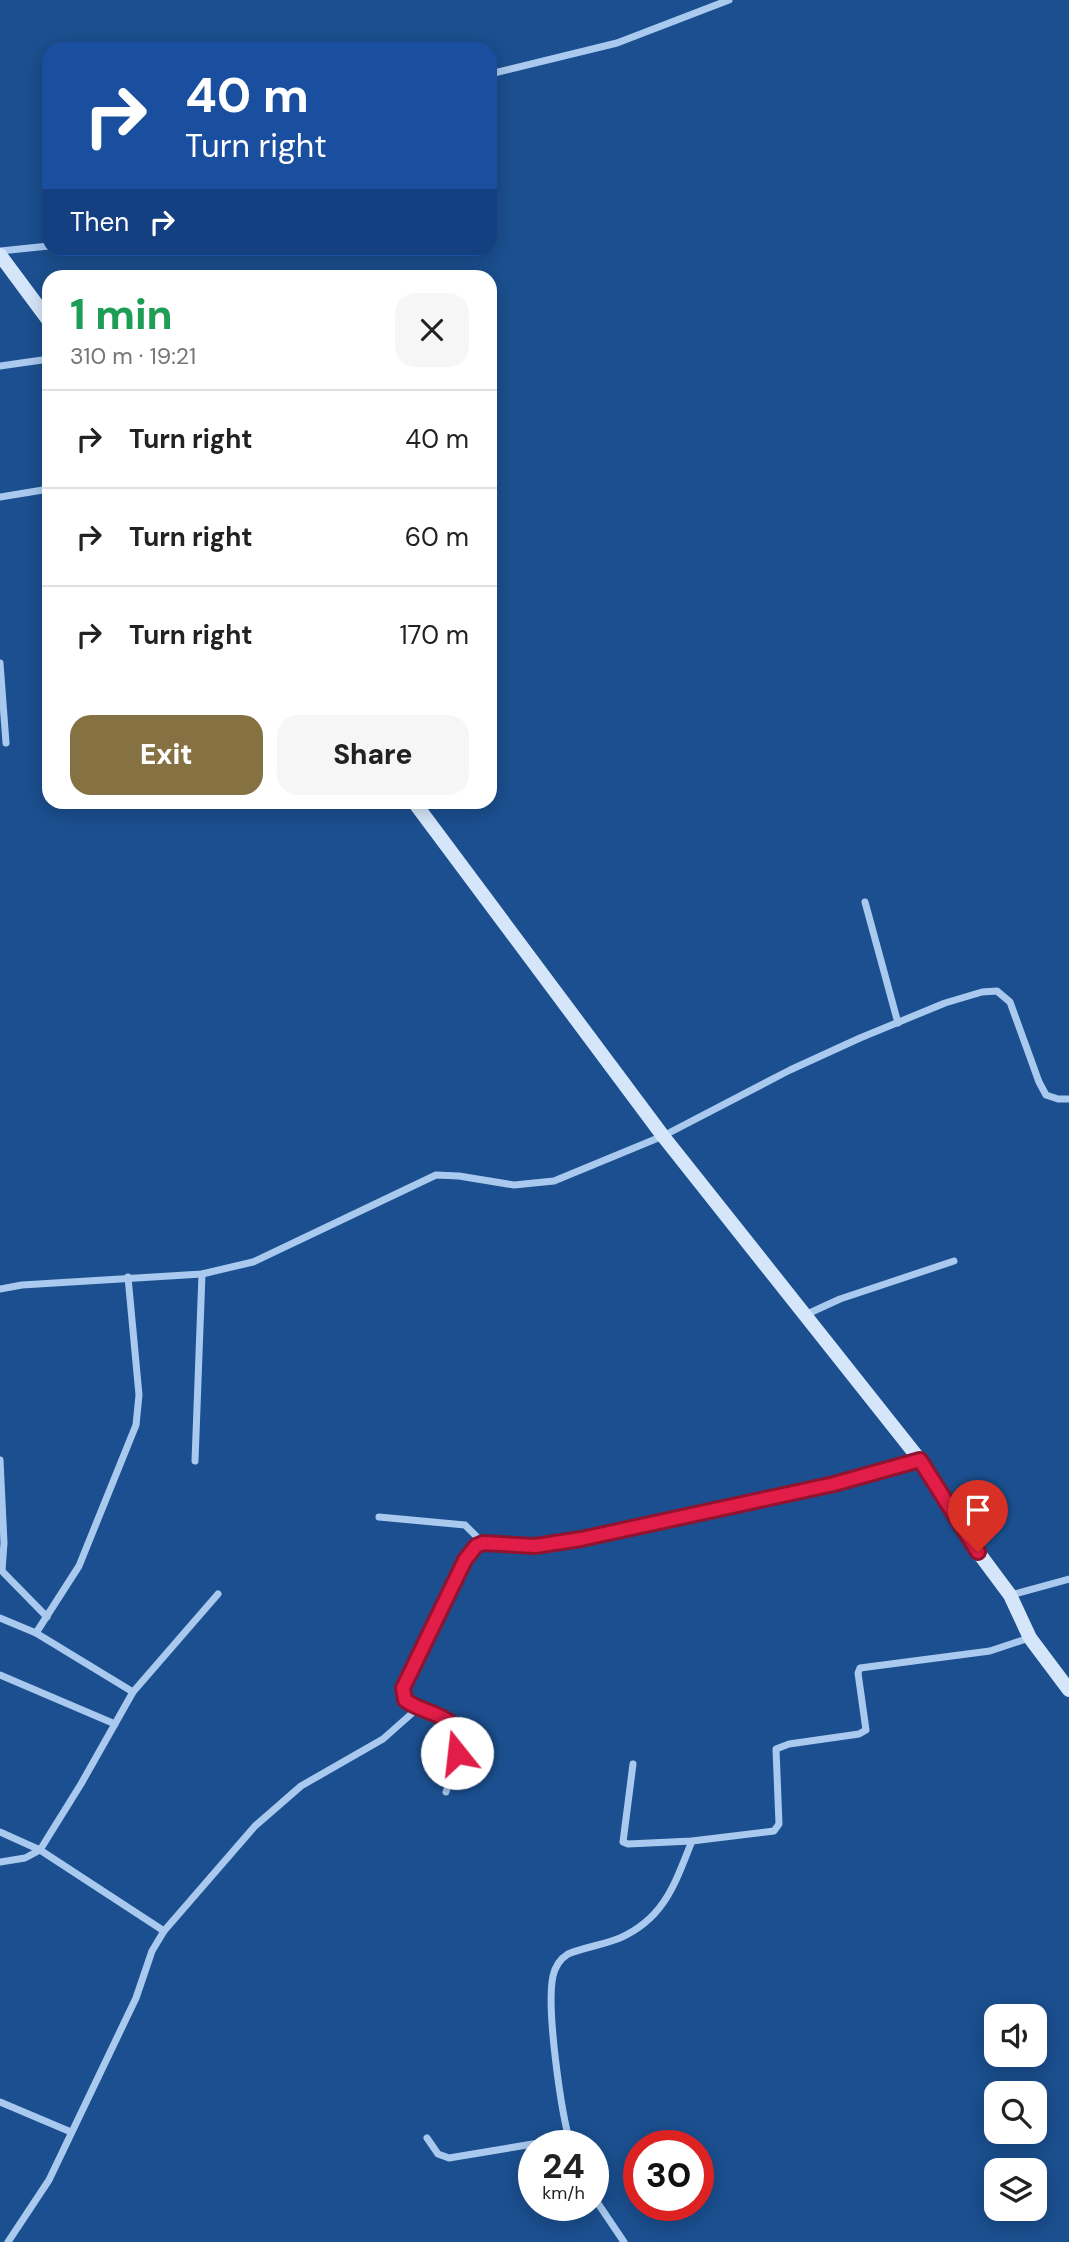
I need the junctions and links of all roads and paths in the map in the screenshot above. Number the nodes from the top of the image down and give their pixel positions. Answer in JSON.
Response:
{"nodes":[{"id":1,"x":730,"y":0,"type":"edge"},
{"id":2,"x":497,"y":72,"type":"edge"},
{"id":3,"x":42,"y":247,"type":"edge"},
{"id":4,"x":0,"y":253,"type":"edge"},
{"id":5,"x":42,"y":311,"type":"edge"},
{"id":6,"x":42,"y":360,"type":"edge"},
{"id":7,"x":0,"y":366,"type":"edge"},
{"id":8,"x":42,"y":490,"type":"edge"},
{"id":9,"x":0,"y":497,"type":"edge"},
{"id":10,"x":0,"y":663,"type":"edge"},
{"id":11,"x":6,"y":743,"type":"dead end"},
{"id":12,"x":419,"y":809,"type":"edge"},
{"id":13,"x":865,"y":902,"type":"dead end"},
{"id":14,"x":898,"y":1023,"type":"junction"},
{"id":15,"x":1069,"y":1099,"type":"edge"},
{"id":16,"x":663,"y":1136,"type":"junction"},
{"id":17,"x":954,"y":1261,"type":"dead end"},
{"id":18,"x":202,"y":1273,"type":"junction"},
{"id":19,"x":128,"y":1277,"type":"junction"},
{"id":20,"x":0,"y":1289,"type":"edge"},
{"id":21,"x":805,"y":1315,"type":"junction"},
{"id":22,"x":0,"y":1460,"type":"edge"},
{"id":23,"x":920,"y":1460,"type":"junction"},
{"id":24,"x":195,"y":1461,"type":"dead end"},
{"id":25,"x":379,"y":1517,"type":"dead end"},
{"id":26,"x":483,"y":1543,"type":"junction"},
{"id":27,"x":1,"y":1570,"type":"edge"},
{"id":28,"x":1069,"y":1580,"type":"edge"},
{"id":29,"x":218,"y":1594,"type":"dead end"},
{"id":30,"x":1010,"y":1595,"type":"junction"},
{"id":31,"x":47,"y":1617,"type":"junction"},
{"id":32,"x":0,"y":1618,"type":"edge"},
{"id":33,"x":36,"y":1633,"type":"junction"},
{"id":34,"x":1030,"y":1638,"type":"junction"},
{"id":35,"x":0,"y":1675,"type":"edge"},
{"id":36,"x":1069,"y":1690,"type":"edge"},
{"id":37,"x":133,"y":1692,"type":"junction"},
{"id":38,"x":418,"y":1708,"type":"junction"},
{"id":39,"x":115,"y":1724,"type":"junction"},
{"id":40,"x":633,"y":1764,"type":"dead end"},
{"id":41,"x":446,"y":1792,"type":"dead end"},
{"id":42,"x":0,"y":1832,"type":"edge"},
{"id":43,"x":692,"y":1841,"type":"junction"},
{"id":44,"x":40,"y":1850,"type":"junction"},
{"id":45,"x":0,"y":1862,"type":"edge"},
{"id":46,"x":164,"y":1931,"type":"junction"},
{"id":47,"x":0,"y":2102,"type":"edge"},
{"id":48,"x":568,"y":2130,"type":"edge"},
{"id":49,"x":71,"y":2132,"type":"junction"},
{"id":50,"x":427,"y":2138,"type":"dead end"},
{"id":51,"x":518,"y":2149,"type":"edge"},
{"id":52,"x":609,"y":2220,"type":"edge"},
{"id":53,"x":8,"y":2242,"type":"edge"},
{"id":54,"x":624,"y":2242,"type":"edge"}],
"edges":[{"from":1,"to":2,"type":"street"},
{"from":3,"to":4,"type":"street"},
{"from":4,"to":5,"type":"street"},
{"from":6,"to":7,"type":"street"},
{"from":8,"to":9,"type":"street"},
{"from":10,"to":11,"type":"street"},
{"from":12,"to":16,"type":"street"},
{"from":13,"to":14,"type":"street"},
{"from":14,"to":15,"type":"street"},
{"from":14,"to":16,"type":"street"},
{"from":16,"to":18,"type":"street"},
{"from":16,"to":21,"type":"street"},
{"from":17,"to":21,"type":"street"},
{"from":18,"to":19,"type":"street"},
{"from":18,"to":24,"type":"street"},
{"from":19,"to":20,"type":"street"},
{"from":19,"to":31,"type":"street"},
{"from":21,"to":23,"type":"street"},
{"from":22,"to":27,"type":"street"},
{"from":23,"to":26,"type":"street"},
{"from":23,"to":30,"type":"street"},
{"from":25,"to":26,"type":"street"},
{"from":26,"to":38,"type":"street"},
{"from":27,"to":31,"type":"street"},
{"from":28,"to":30,"type":"street"},
{"from":29,"to":37,"type":"street"},
{"from":30,"to":34,"type":"street"},
{"from":31,"to":33,"type":"street"},
{"from":32,"to":33,"type":"street"},
{"from":33,"to":37,"type":"street"},
{"from":34,"to":36,"type":"street"},
{"from":34,"to":43,"type":"street"},
{"from":35,"to":39,"type":"street"},
{"from":37,"to":39,"type":"street"},
{"from":38,"to":41,"type":"street"},
{"from":38,"to":46,"type":"street"},
{"from":39,"to":44,"type":"street"},
{"from":40,"to":43,"type":"street"},
{"from":42,"to":44,"type":"street"},
{"from":43,"to":48,"type":"street"},
{"from":44,"to":45,"type":"street"},
{"from":44,"to":46,"type":"street"},
{"from":46,"to":49,"type":"street"},
{"from":47,"to":49,"type":"street"},
{"from":49,"to":53,"type":"street"},
{"from":50,"to":51,"type":"street"},
{"from":52,"to":54,"type":"street"}]}
